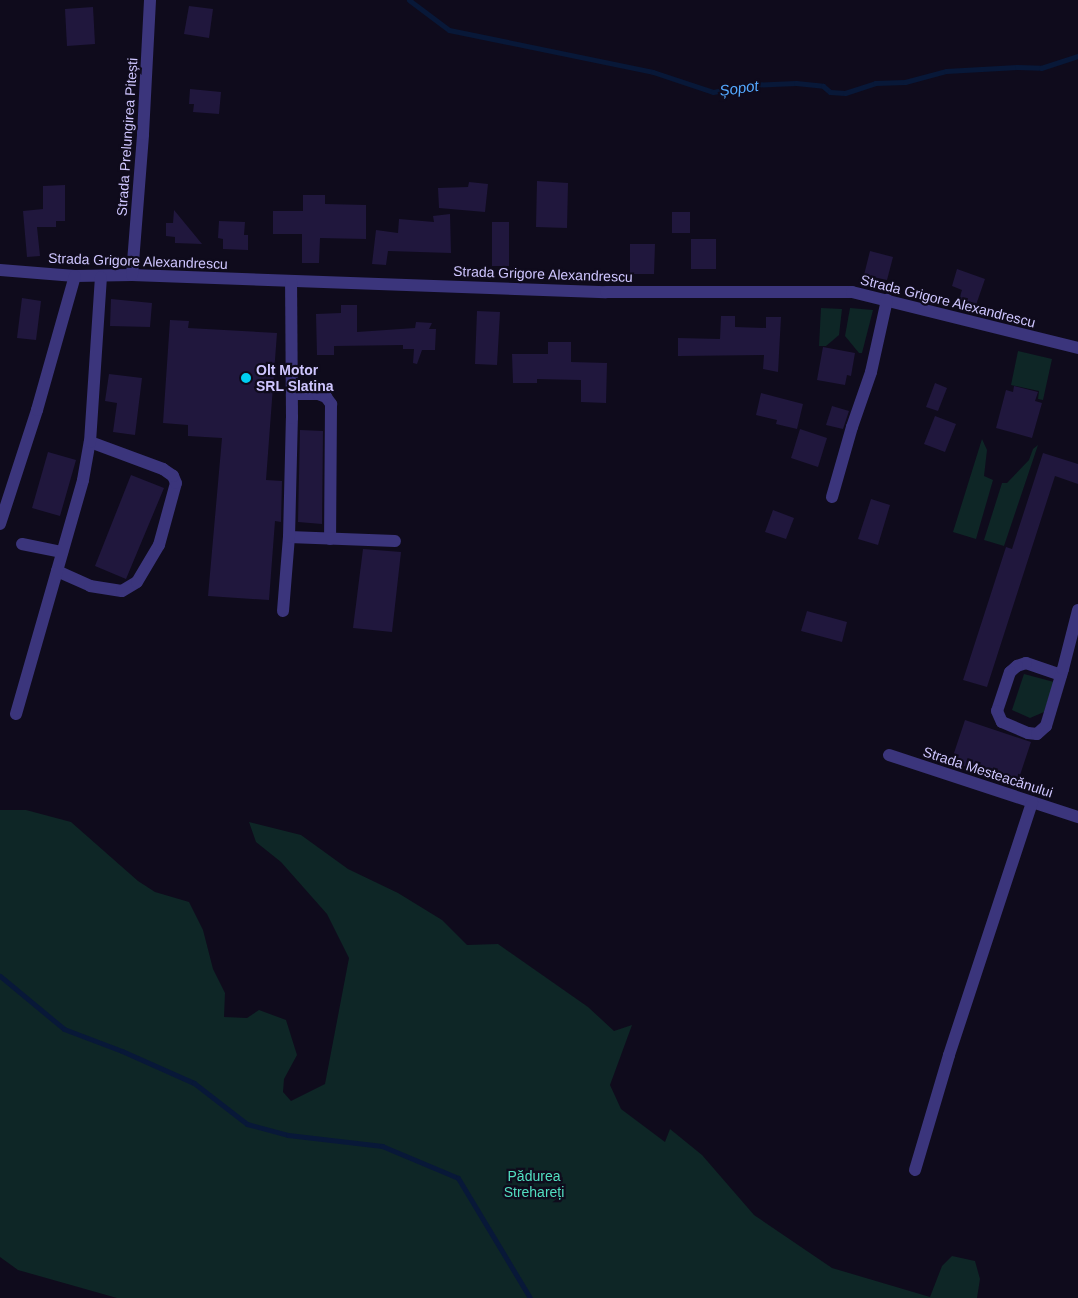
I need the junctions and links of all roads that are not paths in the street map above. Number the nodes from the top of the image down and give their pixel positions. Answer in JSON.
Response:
{"nodes":[{"id":1,"x":150,"y":0,"type":"edge"},
{"id":2,"x":0,"y":270,"type":"edge"},
{"id":3,"x":132,"y":275,"type":"junction"},
{"id":4,"x":75,"y":276,"type":"junction"},
{"id":5,"x":101,"y":277,"type":"junction"},
{"id":6,"x":291,"y":281,"type":"junction"},
{"id":7,"x":887,"y":300,"type":"junction"},
{"id":8,"x":1078,"y":348,"type":"edge"},
{"id":9,"x":292,"y":394,"type":"junction"},
{"id":10,"x":90,"y":442,"type":"junction"},
{"id":11,"x":832,"y":497,"type":"dead end"},
{"id":12,"x":0,"y":524,"type":"edge"},
{"id":13,"x":289,"y":537,"type":"junction"},
{"id":14,"x":330,"y":539,"type":"junction"},
{"id":15,"x":395,"y":541,"type":"dead end"},
{"id":16,"x":22,"y":544,"type":"dead end"},
{"id":17,"x":62,"y":552,"type":"junction"},
{"id":18,"x":57,"y":571,"type":"junction"},
{"id":19,"x":1078,"y":610,"type":"edge"},
{"id":20,"x":283,"y":611,"type":"dead end"},
{"id":21,"x":1061,"y":675,"type":"junction"},
{"id":22,"x":16,"y":714,"type":"dead end"},
{"id":23,"x":890,"y":755,"type":"dead end"},
{"id":24,"x":1032,"y":802,"type":"junction"},
{"id":25,"x":1078,"y":817,"type":"edge"},
{"id":26,"x":915,"y":1170,"type":"dead end"}],
"edges":[{"from":1,"to":3,"type":"street","name":"Strada Prelungirea Pitești"},
{"from":2,"to":4,"type":"street","name":"Strada Grigore Alexandrescu"},
{"from":3,"to":5,"type":"street","name":"Strada Grigore Alexandrescu"},
{"from":3,"to":6,"type":"street","name":"Strada Grigore Alexandrescu"},
{"from":4,"to":5,"type":"street","name":"Strada Grigore Alexandrescu"},
{"from":4,"to":12,"type":"street"},
{"from":5,"to":10,"type":"street"},
{"from":6,"to":7,"type":"street","name":"Strada Grigore Alexandrescu"},
{"from":6,"to":9,"type":"street"},
{"from":7,"to":8,"type":"street","name":"Strada Grigore Alexandrescu"},
{"from":7,"to":11,"type":"street"},
{"from":9,"to":13,"type":"street"},
{"from":9,"to":14,"type":"street"},
{"from":10,"to":17,"type":"street"},
{"from":10,"to":18,"type":"street"},
{"from":13,"to":14,"type":"street"},
{"from":13,"to":20,"type":"street"},
{"from":14,"to":15,"type":"street"},
{"from":16,"to":17,"type":"street"},
{"from":17,"to":18,"type":"street"},
{"from":18,"to":22,"type":"street"},
{"from":19,"to":21,"type":"street"},
{"from":21,"to":21,"type":"street"},
{"from":23,"to":24,"type":"street","name":"Strada Mesteacănului"},
{"from":24,"to":25,"type":"street","name":"Strada Mesteacănului"},
{"from":24,"to":26,"type":"street"}]}
